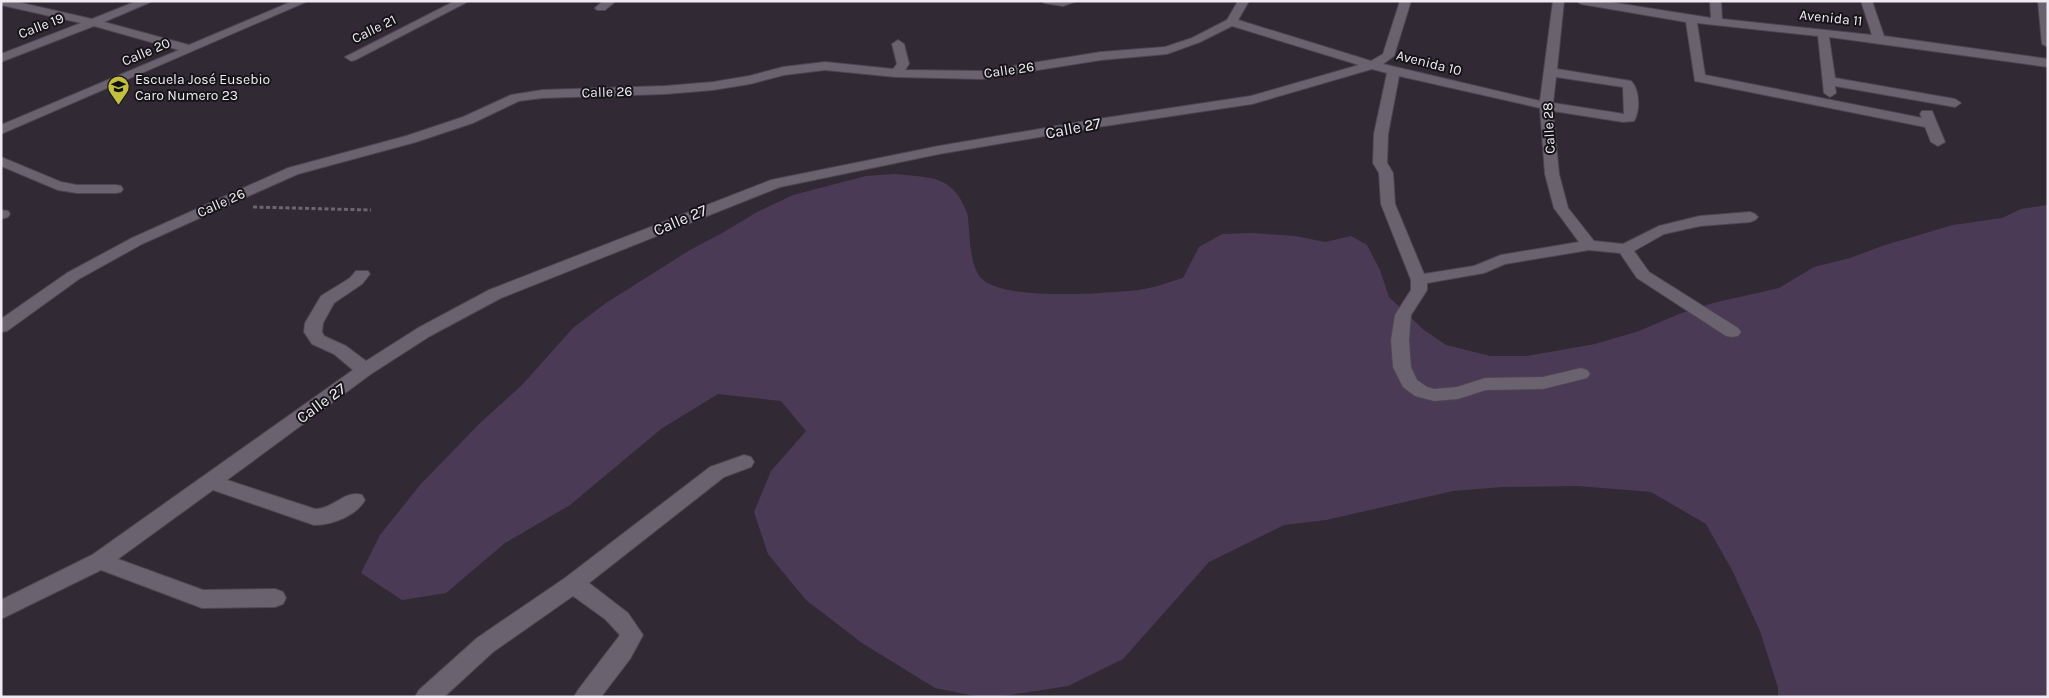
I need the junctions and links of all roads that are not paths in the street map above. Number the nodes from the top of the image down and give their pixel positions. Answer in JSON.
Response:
{"nodes":[{"id":1,"x":148,"y":1,"type":"edge"},
{"id":2,"x":303,"y":1,"type":"edge"},
{"id":3,"x":464,"y":1,"type":"edge"},
{"id":4,"x":611,"y":1,"type":"edge"},
{"id":5,"x":1048,"y":1,"type":"edge"},
{"id":6,"x":1072,"y":1,"type":"edge"},
{"id":7,"x":1244,"y":1,"type":"edge"},
{"id":8,"x":1406,"y":1,"type":"edge"},
{"id":9,"x":1559,"y":1,"type":"edge"},
{"id":10,"x":1581,"y":1,"type":"edge"},
{"id":11,"x":1715,"y":1,"type":"edge"},
{"id":12,"x":1866,"y":1,"type":"edge"},
{"id":13,"x":2042,"y":1,"type":"edge"},
{"id":14,"x":1,"y":2,"type":"edge"},
{"id":15,"x":601,"y":8,"type":"dead end"},
{"id":16,"x":1691,"y":19,"type":"junction"},
{"id":17,"x":92,"y":22,"type":"junction"},
{"id":18,"x":1231,"y":22,"type":"junction"},
{"id":19,"x":1717,"y":22,"type":"junction"},
{"id":20,"x":1823,"y":32,"type":"junction"},
{"id":21,"x":1878,"y":39,"type":"junction"},
{"id":22,"x":898,"y":44,"type":"dead end"},
{"id":23,"x":2048,"y":44,"type":"edge"},
{"id":24,"x":190,"y":50,"type":"junction"},
{"id":25,"x":351,"y":57,"type":"dead end"},
{"id":26,"x":1,"y":58,"type":"edge"},
{"id":27,"x":2048,"y":64,"type":"edge"},
{"id":28,"x":1372,"y":65,"type":"junction"},
{"id":29,"x":1394,"y":70,"type":"junction"},
{"id":30,"x":1549,"y":72,"type":"junction"},
{"id":31,"x":896,"y":73,"type":"junction"},
{"id":32,"x":1829,"y":81,"type":"junction"},
{"id":33,"x":1920,"y":98,"type":"junction"},
{"id":34,"x":1832,"y":103,"type":"junction"},
{"id":35,"x":1954,"y":103,"type":"dead end"},
{"id":36,"x":1546,"y":106,"type":"junction"},
{"id":37,"x":1931,"y":124,"type":"junction"},
{"id":38,"x":1,"y":130,"type":"edge"},
{"id":39,"x":1938,"y":142,"type":"dead end"},
{"id":40,"x":1,"y":161,"type":"edge"},
{"id":41,"x":116,"y":189,"type":"dead end"},
{"id":42,"x":1750,"y":217,"type":"dead end"},
{"id":43,"x":1589,"y":245,"type":"junction"},
{"id":44,"x":1625,"y":249,"type":"junction"},
{"id":45,"x":362,"y":274,"type":"dead end"},
{"id":46,"x":1419,"y":280,"type":"junction"},
{"id":47,"x":1,"y":327,"type":"edge"},
{"id":48,"x":1732,"y":332,"type":"dead end"},
{"id":49,"x":365,"y":370,"type":"junction"},
{"id":50,"x":1581,"y":374,"type":"dead end"},
{"id":51,"x":744,"y":462,"type":"dead end"},
{"id":52,"x":212,"y":482,"type":"junction"},
{"id":53,"x":355,"y":500,"type":"dead end"},
{"id":54,"x":100,"y":561,"type":"junction"},
{"id":55,"x":573,"y":584,"type":"junction"},
{"id":56,"x":275,"y":598,"type":"dead end"},
{"id":57,"x":1,"y":610,"type":"edge"},
{"id":58,"x":427,"y":697,"type":"edge"},
{"id":59,"x":586,"y":697,"type":"edge"}],
"edges":[{"from":1,"to":17,"type":"street","name":"Calle 19"},
{"from":2,"to":24,"type":"street","name":"Calle 20"},
{"from":3,"to":25,"type":"street","name":"Calle 21"},
{"from":4,"to":15,"type":"street"},
{"from":5,"to":6,"type":"street"},
{"from":7,"to":18,"type":"street"},
{"from":8,"to":28,"type":"street","name":"Calle 27"},
{"from":9,"to":30,"type":"street","name":"Calle 28"},
{"from":10,"to":16,"type":"street","name":"Avenida 11"},
{"from":11,"to":19,"type":"street"},
{"from":12,"to":21,"type":"street"},
{"from":13,"to":23,"type":"street"},
{"from":14,"to":17,"type":"street"},
{"from":16,"to":19,"type":"street","name":"Avenida 11"},
{"from":16,"to":34,"type":"street"},
{"from":17,"to":24,"type":"street"},
{"from":17,"to":26,"type":"street","name":"Calle 19"},
{"from":18,"to":28,"type":"street","name":"Avenida 10"},
{"from":18,"to":31,"type":"street","name":"Calle 26"},
{"from":19,"to":20,"type":"street","name":"Avenida 11"},
{"from":20,"to":21,"type":"street","name":"Avenida 11"},
{"from":20,"to":32,"type":"street"},
{"from":21,"to":27,"type":"street","name":"Avenida 11"},
{"from":22,"to":31,"type":"street"},
{"from":24,"to":38,"type":"street","name":"Calle 20"},
{"from":28,"to":29,"type":"street","name":"Avenida 10"},
{"from":28,"to":49,"type":"street","name":"Calle 27"},
{"from":29,"to":36,"type":"street","name":"Avenida 10"},
{"from":29,"to":46,"type":"street"},
{"from":30,"to":36,"type":"street","name":"Calle 28"},
{"from":30,"to":36,"type":"street","name":"Avenida 10"},
{"from":31,"to":47,"type":"street","name":"Calle 26"},
{"from":32,"to":33,"type":"street"},
{"from":32,"to":34,"type":"street"},
{"from":33,"to":35,"type":"street"},
{"from":33,"to":37,"type":"street"},
{"from":34,"to":37,"type":"street"},
{"from":36,"to":43,"type":"street","name":"Calle 28"},
{"from":37,"to":39,"type":"street"},
{"from":40,"to":41,"type":"street"},
{"from":42,"to":44,"type":"street"},
{"from":43,"to":44,"type":"street"},
{"from":43,"to":46,"type":"street"},
{"from":44,"to":48,"type":"street"},
{"from":45,"to":49,"type":"street"},
{"from":46,"to":50,"type":"street"},
{"from":49,"to":52,"type":"street","name":"Calle 27"},
{"from":51,"to":55,"type":"street"},
{"from":52,"to":53,"type":"street"},
{"from":52,"to":54,"type":"street","name":"Calle 27"},
{"from":54,"to":56,"type":"street"},
{"from":54,"to":57,"type":"street","name":"Calle 27"},
{"from":55,"to":58,"type":"street"},
{"from":55,"to":59,"type":"street"}]}
